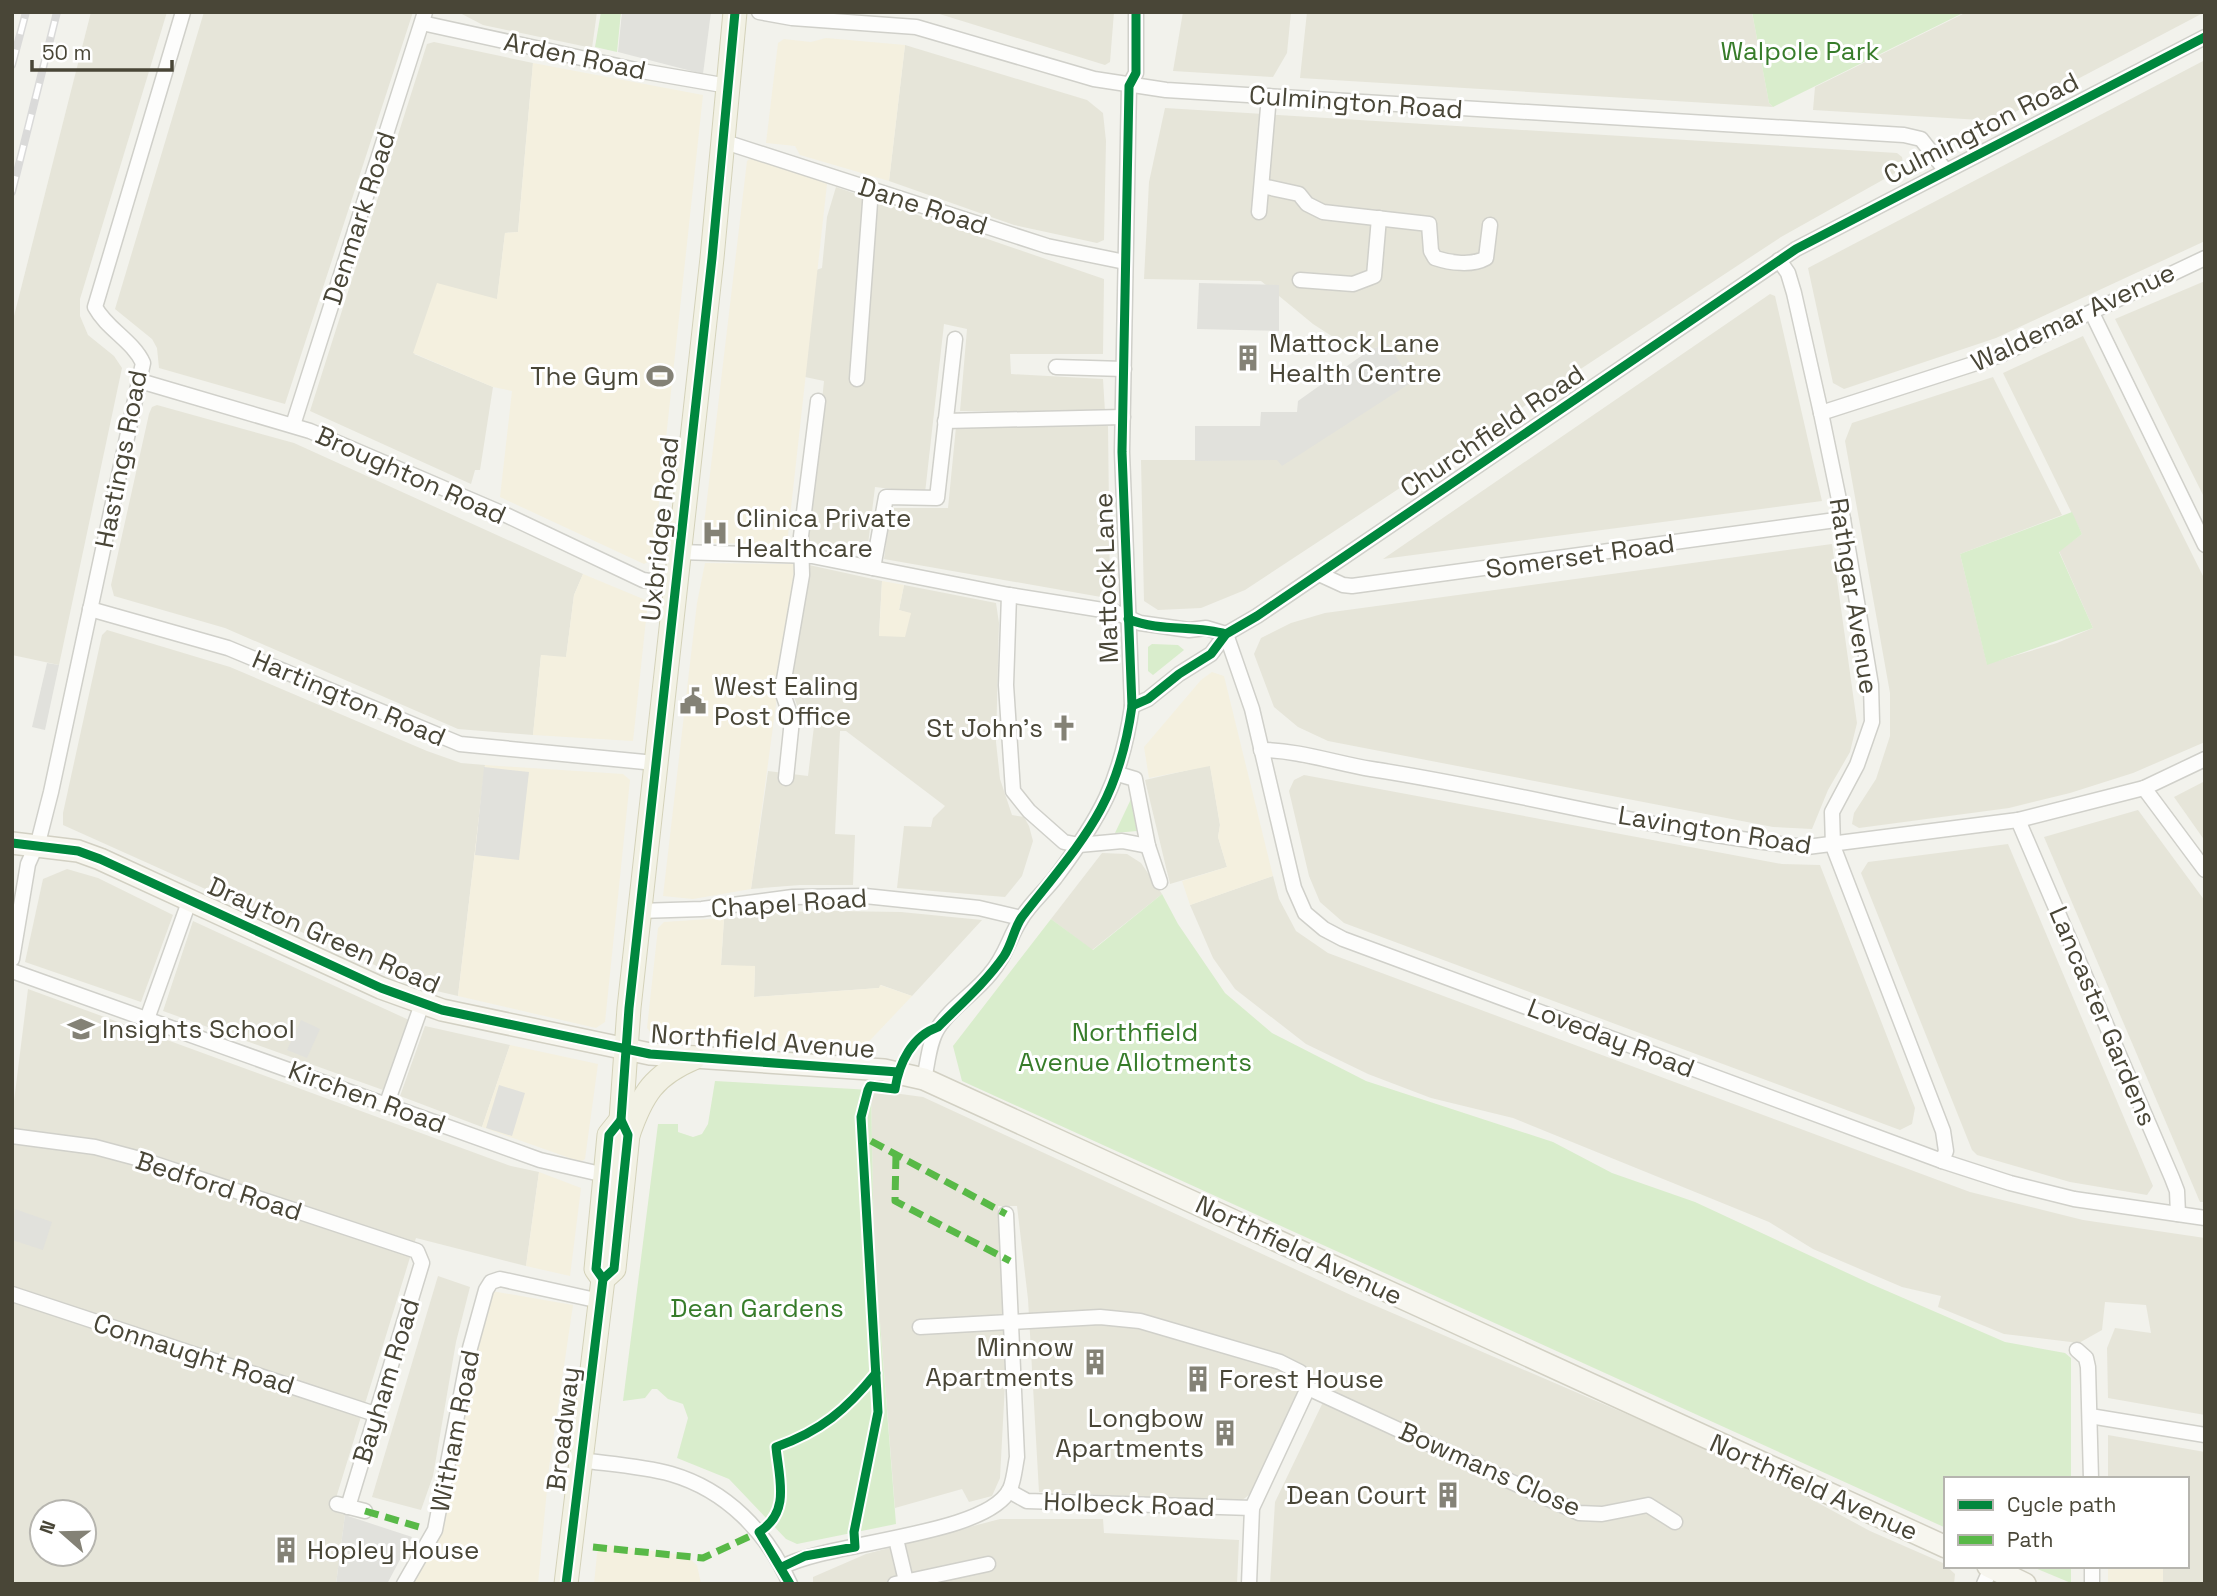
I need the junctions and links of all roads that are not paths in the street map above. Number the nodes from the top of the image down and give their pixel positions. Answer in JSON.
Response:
{"nodes":[{"id":1,"x":183,"y":12,"type":"edge"},
{"id":2,"x":735,"y":12,"type":"edge"},
{"id":3,"x":759,"y":12,"type":"edge"},
{"id":4,"x":1136,"y":12,"type":"edge"},
{"id":5,"x":424,"y":18,"type":"edge"},
{"id":6,"x":2205,"y":37,"type":"edge"},
{"id":7,"x":728,"y":86,"type":"junction"},
{"id":8,"x":1129,"y":86,"type":"junction"},
{"id":9,"x":1269,"y":96,"type":"junction"},
{"id":10,"x":722,"y":141,"type":"junction"},
{"id":11,"x":1946,"y":170,"type":"junction"},
{"id":12,"x":1262,"y":186,"type":"junction"},
{"id":13,"x":871,"y":189,"type":"junction"},
{"id":14,"x":1259,"y":212,"type":"dead end"},
{"id":15,"x":1379,"y":218,"type":"junction"},
{"id":16,"x":1490,"y":225,"type":"dead end"},
{"id":17,"x":2205,"y":258,"type":"edge"},
{"id":18,"x":1779,"y":260,"type":"junction"},
{"id":19,"x":1125,"y":262,"type":"junction"},
{"id":20,"x":1300,"y":280,"type":"dead end"},
{"id":21,"x":2092,"y":313,"type":"junction"},
{"id":22,"x":955,"y":339,"type":"dead end"},
{"id":23,"x":1056,"y":367,"type":"dead end"},
{"id":24,"x":1124,"y":369,"type":"junction"},
{"id":25,"x":857,"y":379,"type":"dead end"},
{"id":26,"x":140,"y":381,"type":"junction"},
{"id":27,"x":818,"y":401,"type":"dead end"},
{"id":28,"x":1821,"y":413,"type":"junction"},
{"id":29,"x":1124,"y":417,"type":"junction"},
{"id":30,"x":945,"y":421,"type":"junction"},
{"id":31,"x":293,"y":425,"type":"junction"},
{"id":32,"x":1843,"y":519,"type":"junction"},
{"id":33,"x":2205,"y":545,"type":"edge"},
{"id":34,"x":679,"y":552,"type":"junction"},
{"id":35,"x":801,"y":555,"type":"junction"},
{"id":36,"x":873,"y":568,"type":"junction"},
{"id":37,"x":1320,"y":573,"type":"junction"},
{"id":38,"x":675,"y":585,"type":"junction"},
{"id":39,"x":1009,"y":595,"type":"junction"},
{"id":40,"x":90,"y":609,"type":"junction"},
{"id":41,"x":1128,"y":619,"type":"junction"},
{"id":42,"x":1226,"y":634,"type":"junction"},
{"id":43,"x":1132,"y":706,"type":"junction"},
{"id":44,"x":1261,"y":750,"type":"junction"},
{"id":45,"x":2205,"y":759,"type":"edge"},
{"id":46,"x":656,"y":763,"type":"junction"},
{"id":47,"x":1118,"y":774,"type":"junction"},
{"id":48,"x":786,"y":778,"type":"dead end"},
{"id":49,"x":2144,"y":788,"type":"junction"},
{"id":50,"x":2018,"y":821,"type":"junction"},
{"id":51,"x":12,"y":843,"type":"edge"},
{"id":52,"x":36,"y":845,"type":"junction"},
{"id":53,"x":1079,"y":845,"type":"junction"},
{"id":54,"x":1148,"y":846,"type":"junction"},
{"id":55,"x":1833,"y":846,"type":"junction"},
{"id":56,"x":2205,"y":870,"type":"edge"},
{"id":57,"x":1160,"y":882,"type":"dead end"},
{"id":58,"x":190,"y":899,"type":"junction"},
{"id":59,"x":639,"y":911,"type":"junction"},
{"id":60,"x":1021,"y":918,"type":"junction"},
{"id":61,"x":14,"y":931,"type":"edge"},
{"id":62,"x":12,"y":958,"type":"edge"},
{"id":63,"x":12,"y":971,"type":"edge"},
{"id":64,"x":422,"y":1004,"type":"junction"},
{"id":65,"x":147,"y":1019,"type":"junction"},
{"id":66,"x":626,"y":1050,"type":"junction"},
{"id":67,"x":694,"y":1058,"type":"junction"},
{"id":68,"x":924,"y":1079,"type":"junction"},
{"id":69,"x":387,"y":1104,"type":"junction"},
{"id":70,"x":624,"y":1127,"type":"junction"},
{"id":71,"x":12,"y":1136,"type":"edge"},
{"id":72,"x":1942,"y":1161,"type":"junction"},
{"id":73,"x":605,"y":1174,"type":"junction"},
{"id":74,"x":1006,"y":1214,"type":"dead end"},
{"id":75,"x":2178,"y":1214,"type":"junction"},
{"id":76,"x":2205,"y":1218,"type":"edge"},
{"id":77,"x":420,"y":1256,"type":"joint"},
{"id":78,"x":601,"y":1290,"type":"junction"},
{"id":79,"x":12,"y":1294,"type":"edge"},
{"id":80,"x":1013,"y":1323,"type":"junction"},
{"id":81,"x":920,"y":1327,"type":"dead end"},
{"id":82,"x":2077,"y":1350,"type":"dead end"},
{"id":83,"x":1308,"y":1388,"type":"junction"},
{"id":84,"x":375,"y":1414,"type":"junction"},
{"id":85,"x":2090,"y":1416,"type":"junction"},
{"id":86,"x":2205,"y":1435,"type":"edge"},
{"id":87,"x":580,"y":1460,"type":"junction"},
{"id":88,"x":2091,"y":1477,"type":"edge"},
{"id":89,"x":1009,"y":1491,"type":"junction"},
{"id":90,"x":1252,"y":1508,"type":"junction"},
{"id":91,"x":365,"y":1511,"type":"dead end"},
{"id":92,"x":1675,"y":1522,"type":"dead end"},
{"id":93,"x":896,"y":1539,"type":"junction"},
{"id":94,"x":1944,"y":1546,"type":"edge"},
{"id":95,"x":988,"y":1564,"type":"dead end"},
{"id":96,"x":782,"y":1567,"type":"junction"},
{"id":97,"x":1988,"y":1573,"type":"edge"},
{"id":98,"x":901,"y":1582,"type":"edge"},
{"id":99,"x":404,"y":1584,"type":"edge"},
{"id":100,"x":566,"y":1584,"type":"edge"},
{"id":101,"x":790,"y":1584,"type":"edge"},
{"id":102,"x":1249,"y":1584,"type":"edge"},
{"id":103,"x":2025,"y":1584,"type":"edge"}],
"edges":[{"from":1,"to":26,"type":"street","name":"Hastings Road"},
{"from":2,"to":7,"type":"main road","name":"Uxbridge Road"},
{"from":3,"to":8,"type":"street","name":"Culmington Road"},
{"from":4,"to":8,"type":"street","name":"Mattock Lane"},
{"from":5,"to":7,"type":"street","name":"Arden Road"},
{"from":5,"to":31,"type":"street","name":"Denmark Road"},
{"from":6,"to":11,"type":"street","name":"Culmington Road"},
{"from":7,"to":10,"type":"main road","name":"Uxbridge Road"},
{"from":8,"to":9,"type":"street","name":"Culmington Road"},
{"from":8,"to":19,"type":"street","name":"Mattock Lane"},
{"from":9,"to":11,"type":"street","name":"Culmington Road"},
{"from":9,"to":12,"type":"street"},
{"from":10,"to":13,"type":"street","name":"Dane Road"},
{"from":10,"to":34,"type":"main road","name":"Uxbridge Road"},
{"from":11,"to":18,"type":"street","name":"Culmington Road"},
{"from":12,"to":14,"type":"street"},
{"from":12,"to":15,"type":"street"},
{"from":13,"to":19,"type":"street","name":"Dane Road"},
{"from":13,"to":25,"type":"street"},
{"from":15,"to":16,"type":"street"},
{"from":15,"to":20,"type":"street"},
{"from":17,"to":21,"type":"street","name":"Waldemar Avenue"},
{"from":18,"to":28,"type":"street","name":"Rathgar Avenue"},
{"from":18,"to":37,"type":"street","name":"Churchfield Road"},
{"from":19,"to":24,"type":"street","name":"Mattock Lane"},
{"from":21,"to":28,"type":"street","name":"Waldemar Avenue"},
{"from":21,"to":33,"type":"street"},
{"from":22,"to":30,"type":"street"},
{"from":23,"to":24,"type":"street"},
{"from":24,"to":29,"type":"street","name":"Mattock Lane"},
{"from":26,"to":31,"type":"street","name":"Broughton Road"},
{"from":26,"to":40,"type":"street","name":"Hastings Road"},
{"from":27,"to":35,"type":"street"},
{"from":28,"to":32,"type":"street","name":"Rathgar Avenue"},
{"from":29,"to":30,"type":"street"},
{"from":29,"to":41,"type":"street","name":"Mattock Lane"},
{"from":30,"to":36,"type":"street"},
{"from":31,"to":38,"type":"street","name":"Broughton Road"},
{"from":32,"to":37,"type":"street","name":"Somerset Road"},
{"from":32,"to":55,"type":"street","name":"Rathgar Avenue"},
{"from":34,"to":35,"type":"street"},
{"from":34,"to":38,"type":"main road","name":"Uxbridge Road"},
{"from":35,"to":36,"type":"street"},
{"from":35,"to":48,"type":"street"},
{"from":36,"to":39,"type":"street"},
{"from":37,"to":42,"type":"street","name":"Churchfield Road"},
{"from":38,"to":46,"type":"main road","name":"Uxbridge Road"},
{"from":39,"to":41,"type":"street"},
{"from":39,"to":53,"type":"street"},
{"from":40,"to":46,"type":"street","name":"Hartington Road"},
{"from":40,"to":52,"type":"street","name":"Hastings Road"},
{"from":41,"to":42,"type":"street"},
{"from":41,"to":43,"type":"street","name":"Mattock Lane"},
{"from":42,"to":43,"type":"street","name":"Churchfield Road"},
{"from":42,"to":44,"type":"street","name":"Loveday Road"},
{"from":43,"to":47,"type":"street","name":"Mattock Lane"},
{"from":44,"to":55,"type":"street","name":"Lavington Road"},
{"from":44,"to":72,"type":"street","name":"Loveday Road"},
{"from":45,"to":49,"type":"street","name":"Lavington Road"},
{"from":46,"to":59,"type":"main road","name":"Uxbridge Road"},
{"from":47,"to":53,"type":"street","name":"Mattock Lane"},
{"from":47,"to":54,"type":"street"},
{"from":49,"to":50,"type":"street","name":"Lavington Road"},
{"from":49,"to":56,"type":"street"},
{"from":50,"to":55,"type":"street","name":"Lavington Road"},
{"from":50,"to":75,"type":"street","name":"Lancaster Gardens"},
{"from":51,"to":52,"type":"main road","name":"Drayton Green Road"},
{"from":52,"to":58,"type":"main road","name":"Drayton Green Road"},
{"from":52,"to":61,"type":"street","name":"Hastings Road"},
{"from":53,"to":54,"type":"street"},
{"from":53,"to":60,"type":"street","name":"Mattock Lane"},
{"from":54,"to":57,"type":"street"},
{"from":55,"to":72,"type":"street","name":"Rathgar Avenue"},
{"from":58,"to":64,"type":"main road","name":"Drayton Green Road"},
{"from":58,"to":65,"type":"street"},
{"from":59,"to":60,"type":"street","name":"Chapel Road"},
{"from":59,"to":66,"type":"main road","name":"Uxbridge Road"},
{"from":60,"to":68,"type":"street","name":"Mattock Lane"},
{"from":61,"to":62,"type":"street","name":"Hastings Road"},
{"from":63,"to":65,"type":"street","name":"Kirchen Road"},
{"from":64,"to":66,"type":"main road","name":"Drayton Green Road"},
{"from":64,"to":69,"type":"street"},
{"from":65,"to":69,"type":"street","name":"Kirchen Road"},
{"from":66,"to":67,"type":"main road","name":"Northfield Avenue"},
{"from":66,"to":70,"type":"main road","name":"Broadway"},
{"from":67,"to":68,"type":"main road","name":"Northfield Avenue"},
{"from":67,"to":70,"type":"main road"},
{"from":68,"to":94,"type":"main road","name":"Northfield Avenue"},
{"from":69,"to":73,"type":"street","name":"Kirchen Road"},
{"from":70,"to":73,"type":"main road","name":"Broadway"},
{"from":70,"to":78,"type":"main road","name":"Broadway"},
{"from":71,"to":77,"type":"street","name":"Bedford Road"},
{"from":72,"to":75,"type":"street","name":"Loveday Road"},
{"from":73,"to":78,"type":"main road","name":"Broadway"},
{"from":74,"to":80,"type":"street"},
{"from":75,"to":76,"type":"street","name":"Loveday Road"},
{"from":77,"to":84,"type":"street","name":"Bayham Road"},
{"from":78,"to":87,"type":"main road","name":"Broadway"},
{"from":78,"to":99,"type":"street","name":"Witham Road"},
{"from":79,"to":84,"type":"street","name":"Connaught Road"},
{"from":80,"to":81,"type":"street"},
{"from":80,"to":83,"type":"street"},
{"from":80,"to":89,"type":"street"},
{"from":82,"to":85,"type":"street"},
{"from":83,"to":90,"type":"street"},
{"from":83,"to":92,"type":"street","name":"Bowmans Close"},
{"from":84,"to":91,"type":"street","name":"Bayham Road"},
{"from":85,"to":86,"type":"street"},
{"from":85,"to":88,"type":"street"},
{"from":87,"to":96,"type":"street"},
{"from":87,"to":100,"type":"main road","name":"Broadway"},
{"from":89,"to":90,"type":"street","name":"Holbeck Road"},
{"from":89,"to":93,"type":"street"},
{"from":90,"to":102,"type":"street"},
{"from":93,"to":96,"type":"street"},
{"from":93,"to":98,"type":"street"},
{"from":95,"to":98,"type":"street"},
{"from":96,"to":101,"type":"street"},
{"from":97,"to":103,"type":"main road"}]}
